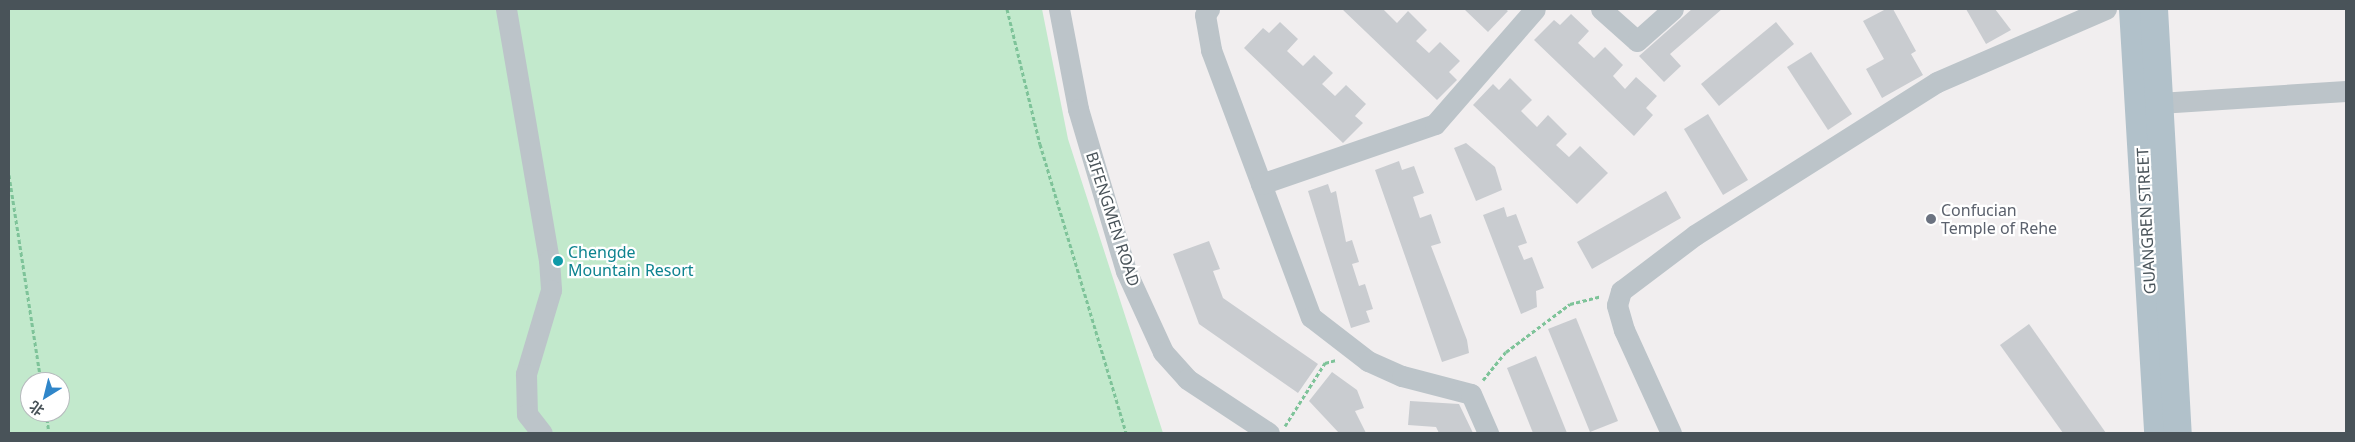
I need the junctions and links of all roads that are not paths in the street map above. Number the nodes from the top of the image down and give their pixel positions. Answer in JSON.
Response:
{"nodes":[{"id":1,"x":506,"y":9,"type":"edge"},
{"id":2,"x":1059,"y":9,"type":"edge"},
{"id":3,"x":1209,"y":9,"type":"edge"},
{"id":4,"x":1535,"y":9,"type":"edge"},
{"id":5,"x":1601,"y":9,"type":"edge"},
{"id":6,"x":1673,"y":9,"type":"edge"},
{"id":7,"x":2106,"y":9,"type":"edge"},
{"id":8,"x":2133,"y":9,"type":"edge"},
{"id":9,"x":2154,"y":9,"type":"edge"},
{"id":10,"x":2346,"y":91,"type":"edge"},
{"id":11,"x":2159,"y":103,"type":"junction"},
{"id":12,"x":1261,"y":184,"type":"junction"},
{"id":13,"x":542,"y":433,"type":"edge"},
{"id":14,"x":1269,"y":433,"type":"edge"},
{"id":15,"x":1488,"y":433,"type":"edge"},
{"id":16,"x":1671,"y":433,"type":"edge"},
{"id":17,"x":2158,"y":433,"type":"edge"},
{"id":18,"x":2178,"y":433,"type":"edge"}],
"edges":[{"from":1,"to":13,"type":"street"},
{"from":2,"to":14,"type":"street","name":"BIFENGMEN ROAD"},
{"from":3,"to":12,"type":"street"},
{"from":4,"to":12,"type":"street"},
{"from":5,"to":6,"type":"street"},
{"from":7,"to":16,"type":"street"},
{"from":8,"to":17,"type":"main road","name":"GUANGREN STREET"},
{"from":9,"to":11,"type":"main road","name":"GUANGREN STREET"},
{"from":10,"to":11,"type":"street"},
{"from":11,"to":18,"type":"main road","name":"GUANGREN STREET"},
{"from":12,"to":15,"type":"street"}]}
